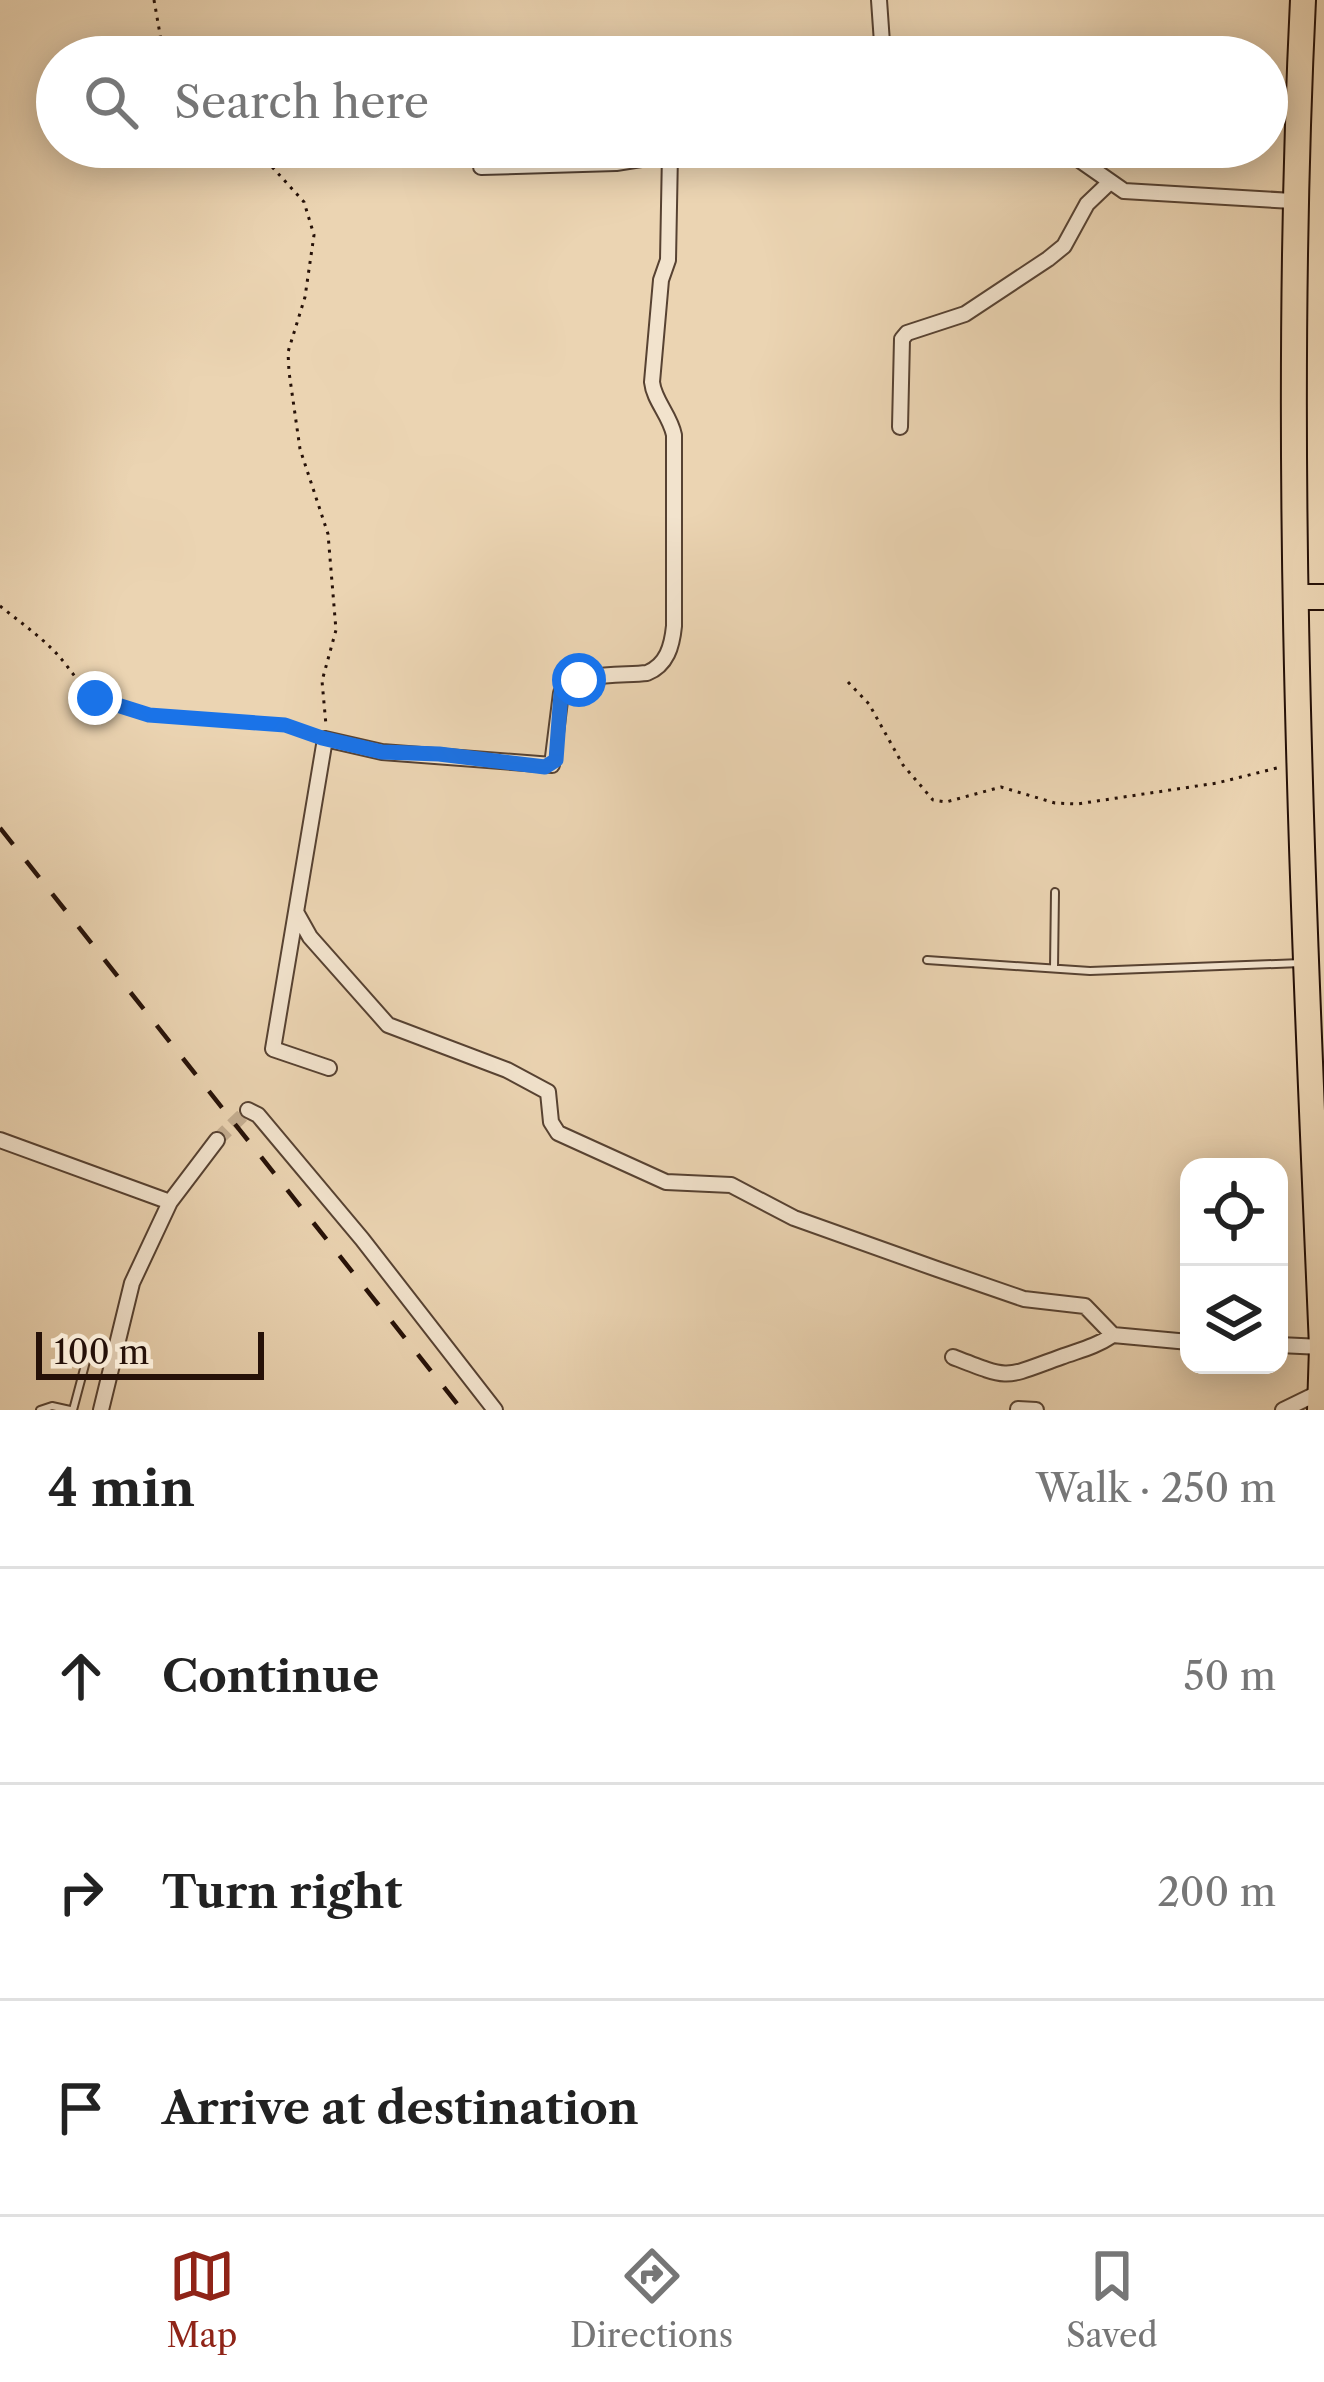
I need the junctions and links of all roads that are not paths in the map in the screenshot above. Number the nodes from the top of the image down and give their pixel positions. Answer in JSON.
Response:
{"nodes":[{"id":1,"x":879,"y":0,"type":"edge"},
{"id":2,"x":1303,"y":0,"type":"edge"},
{"id":3,"x":882,"y":36,"type":"edge"},
{"id":4,"x":670,"y":168,"type":"edge"},
{"id":5,"x":1089,"y":168,"type":"edge"},
{"id":6,"x":1109,"y":183,"type":"junction"},
{"id":7,"x":1293,"y":201,"type":"junction"},
{"id":8,"x":900,"y":427,"type":"dead end"},
{"id":9,"x":1296,"y":597,"type":"junction"},
{"id":10,"x":1324,"y":597,"type":"edge"},
{"id":11,"x":1055,"y":892,"type":"dead end"},
{"id":12,"x":296,"y":912,"type":"junction"},
{"id":13,"x":927,"y":960,"type":"dead end"},
{"id":14,"x":1307,"y":963,"type":"junction"},
{"id":15,"x":1054,"y":968,"type":"junction"},
{"id":16,"x":329,"y":1068,"type":"dead end"},
{"id":17,"x":248,"y":1110,"type":"dead end"},
{"id":18,"x":0,"y":1140,"type":"edge"},
{"id":19,"x":217,"y":1140,"type":"tunnel mouth"},
{"id":20,"x":170,"y":1202,"type":"junction"},
{"id":21,"x":1113,"y":1335,"type":"junction"},
{"id":22,"x":1180,"y":1341,"type":"edge"},
{"id":23,"x":1288,"y":1346,"type":"edge"},
{"id":24,"x":1322,"y":1347,"type":"edge"},
{"id":25,"x":89,"y":1350,"type":"dead end"},
{"id":26,"x":952,"y":1357,"type":"dead end"},
{"id":27,"x":1320,"y":1401,"type":"edge"},
{"id":28,"x":1018,"y":1408,"type":"edge"},
{"id":29,"x":40,"y":1410,"type":"edge"},
{"id":30,"x":72,"y":1410,"type":"edge"},
{"id":31,"x":101,"y":1410,"type":"edge"},
{"id":32,"x":495,"y":1410,"type":"edge"},
{"id":33,"x":1036,"y":1410,"type":"edge"},
{"id":34,"x":1282,"y":1410,"type":"edge"}],
"edges":[{"from":1,"to":3,"type":"street"},
{"from":2,"to":7,"type":"highway"},
{"from":4,"to":12,"type":"street"},
{"from":5,"to":6,"type":"street"},
{"from":6,"to":7,"type":"street"},
{"from":6,"to":8,"type":"street"},
{"from":7,"to":9,"type":"highway"},
{"from":9,"to":10,"type":"highway"},
{"from":9,"to":14,"type":"highway"},
{"from":11,"to":15,"type":"lane"},
{"from":12,"to":16,"type":"street"},
{"from":12,"to":21,"type":"street"},
{"from":13,"to":15,"type":"lane"},
{"from":14,"to":15,"type":"lane"},
{"from":14,"to":24,"type":"highway"},
{"from":17,"to":32,"type":"street"},
{"from":18,"to":20,"type":"street"},
{"from":19,"to":20,"type":"street"},
{"from":20,"to":31,"type":"street"},
{"from":21,"to":22,"type":"street"},
{"from":21,"to":26,"type":"street"},
{"from":23,"to":24,"type":"street"},
{"from":24,"to":27,"type":"highway"},
{"from":25,"to":30,"type":"lane"},
{"from":27,"to":34,"type":"street"},
{"from":28,"to":33,"type":"street"},
{"from":29,"to":30,"type":"lane"}]}
